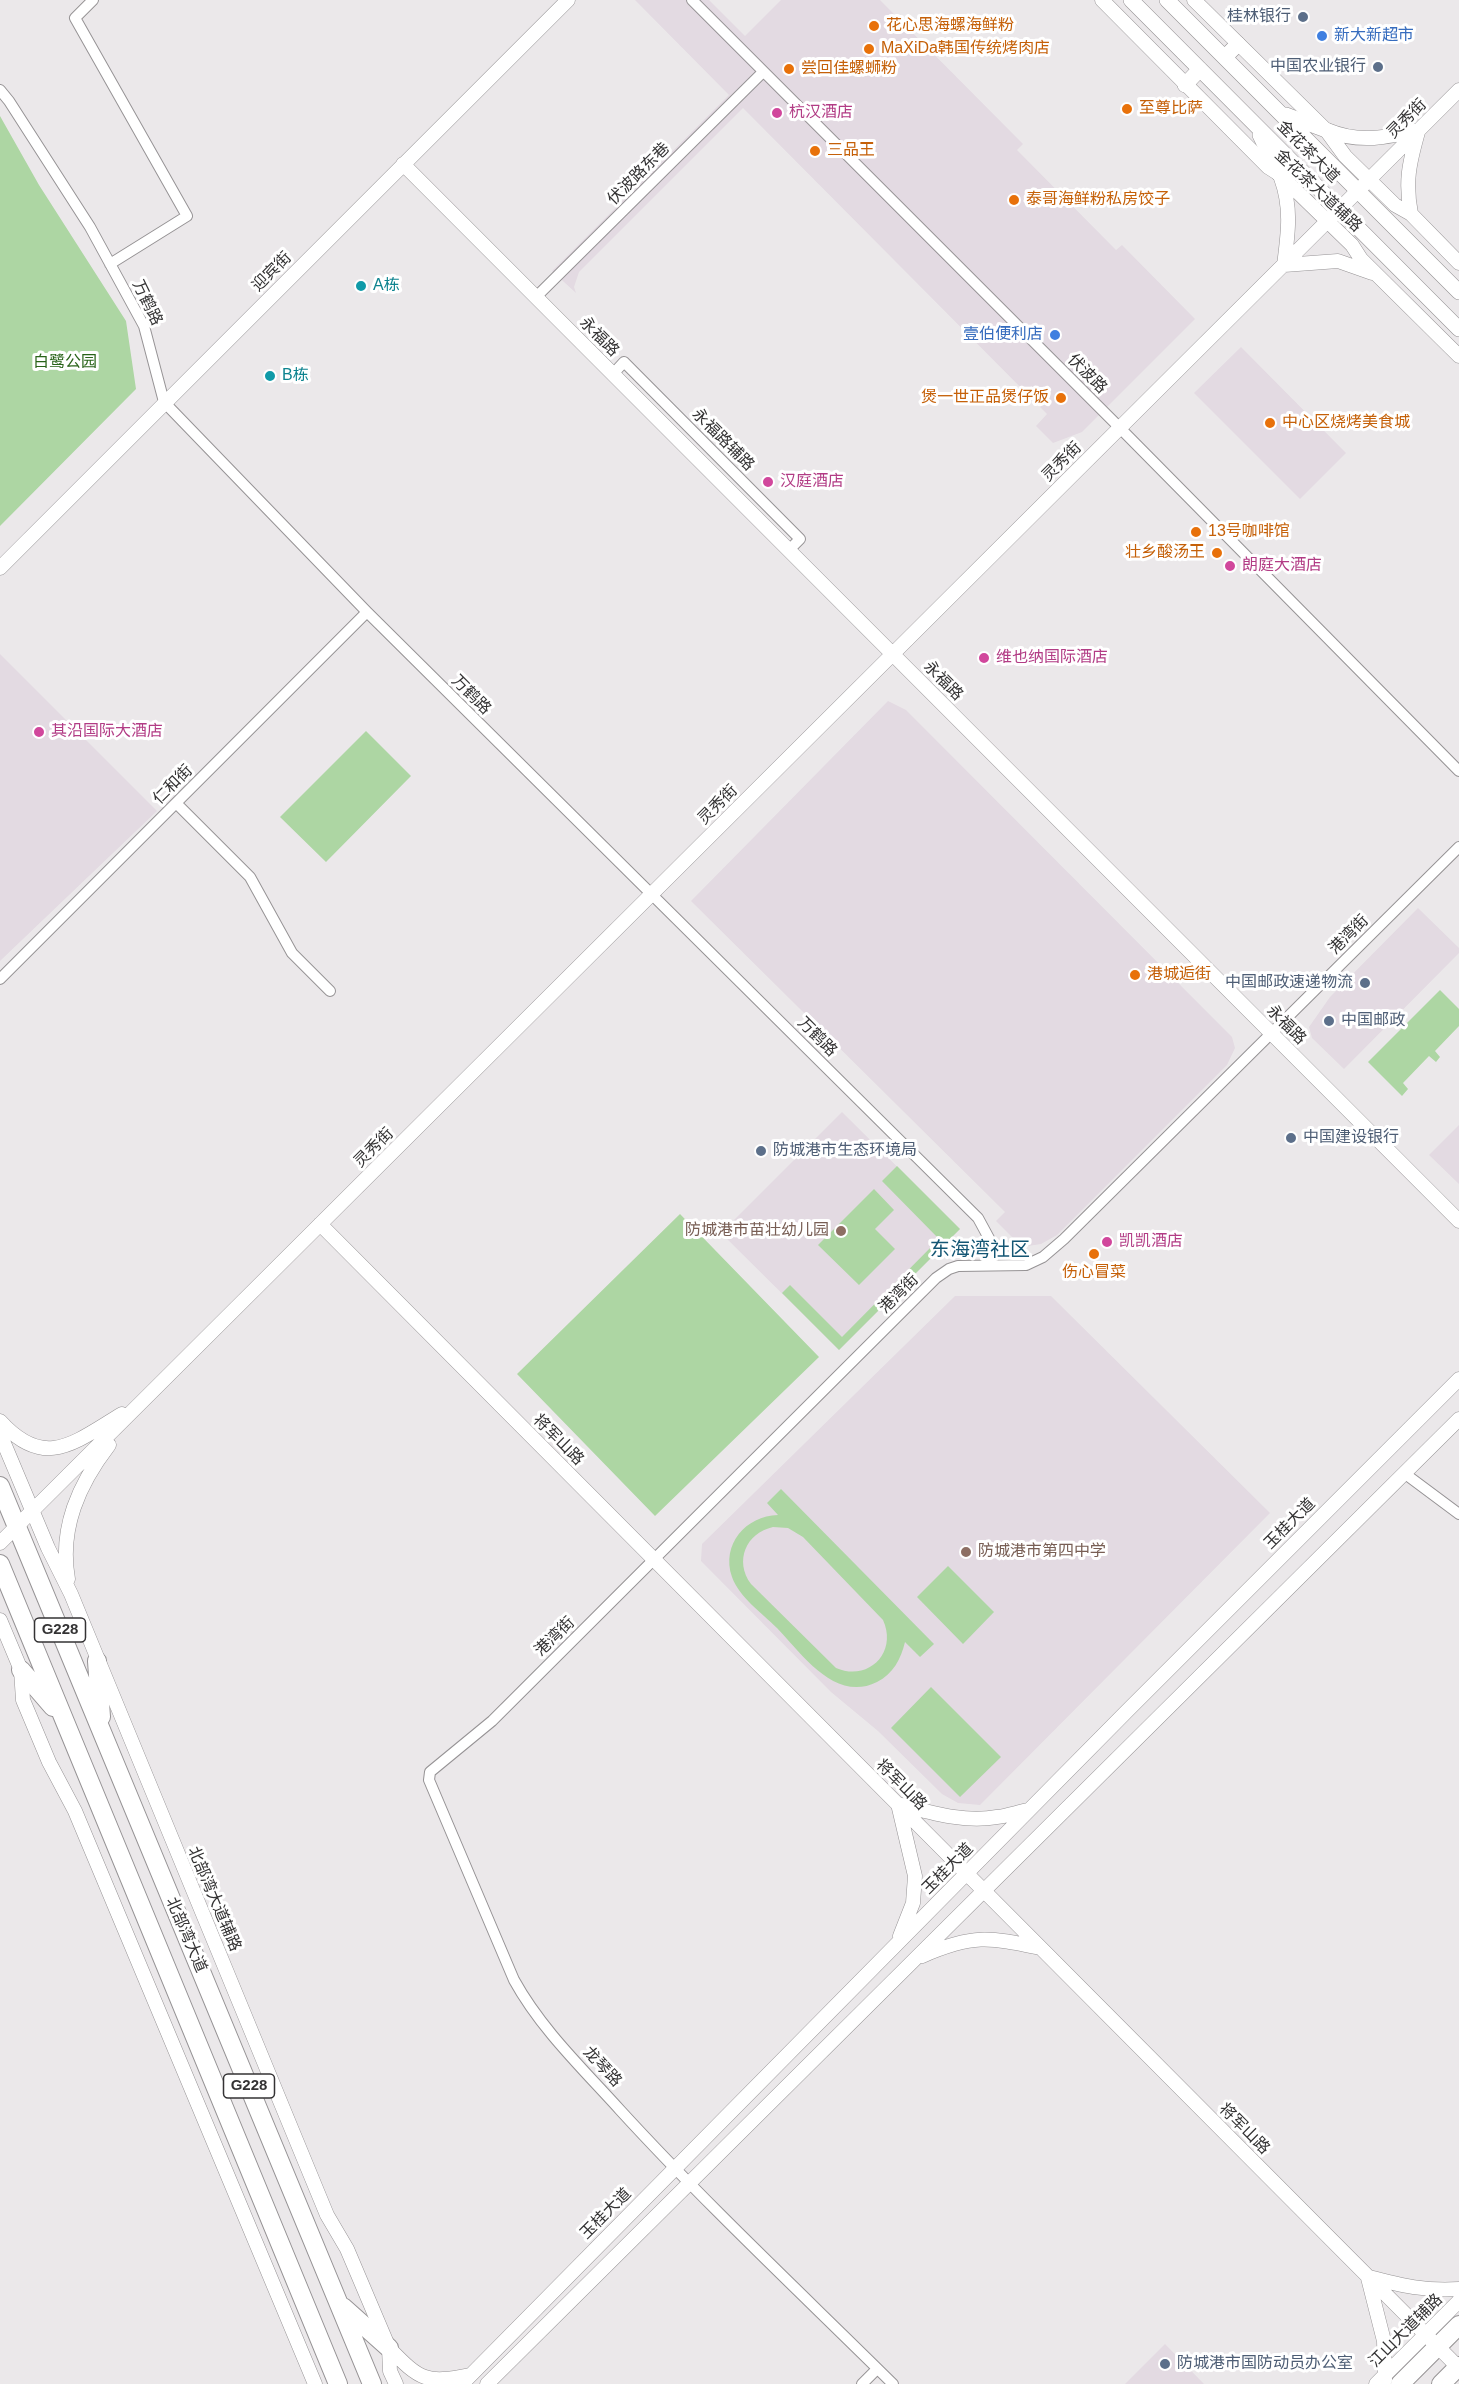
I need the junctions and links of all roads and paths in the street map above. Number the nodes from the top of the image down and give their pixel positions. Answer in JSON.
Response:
{"nodes":[{"id":1,"x":93,"y":0,"type":"edge"},
{"id":2,"x":568,"y":0,"type":"edge"},
{"id":3,"x":692,"y":0,"type":"edge"},
{"id":4,"x":1102,"y":0,"type":"edge"},
{"id":5,"x":1131,"y":0,"type":"edge"},
{"id":6,"x":1167,"y":0,"type":"edge"},
{"id":7,"x":1194,"y":0,"type":"edge"},
{"id":8,"x":1238,"y":44,"type":"junction"},
{"id":9,"x":1225,"y":57,"type":"junction"},
{"id":10,"x":1200,"y":69,"type":"junction"},
{"id":11,"x":763,"y":72,"type":"junction"},
{"id":12,"x":1185,"y":85,"type":"junction"},
{"id":13,"x":0,"y":90,"type":"edge"},
{"id":14,"x":1459,"y":90,"type":"edge"},
{"id":15,"x":1280,"y":113,"type":"junction"},
{"id":16,"x":1255,"y":124,"type":"junction"},
{"id":17,"x":1326,"y":130,"type":"junction"},
{"id":18,"x":1419,"y":130,"type":"junction"},
{"id":19,"x":404,"y":164,"type":"junction"},
{"id":20,"x":1279,"y":174,"type":"junction"},
{"id":21,"x":1370,"y":180,"type":"junction"},
{"id":22,"x":1358,"y":191,"type":"junction"},
{"id":23,"x":1340,"y":209,"type":"junction"},
{"id":24,"x":1411,"y":214,"type":"junction"},
{"id":25,"x":1328,"y":221,"type":"junction"},
{"id":26,"x":1459,"y":263,"type":"edge"},
{"id":27,"x":110,"y":264,"type":"junction"},
{"id":28,"x":1284,"y":265,"type":"junction"},
{"id":29,"x":1382,"y":279,"type":"junction"},
{"id":30,"x":1459,"y":292,"type":"edge"},
{"id":31,"x":536,"y":297,"type":"junction"},
{"id":32,"x":1459,"y":329,"type":"edge"},
{"id":33,"x":1459,"y":356,"type":"edge"},
{"id":34,"x":164,"y":402,"type":"junction"},
{"id":35,"x":1120,"y":428,"type":"junction"},
{"id":36,"x":0,"y":568,"type":"edge"},
{"id":37,"x":367,"y":612,"type":"junction"},
{"id":38,"x":893,"y":654,"type":"junction"},
{"id":39,"x":1459,"y":771,"type":"edge"},
{"id":40,"x":176,"y":803,"type":"junction"},
{"id":41,"x":1459,"y":847,"type":"edge"},
{"id":42,"x":652,"y":895,"type":"junction"},
{"id":43,"x":0,"y":979,"type":"edge"},
{"id":44,"x":330,"y":991,"type":"dead end"},
{"id":45,"x":1271,"y":1033,"type":"junction"},
{"id":46,"x":1459,"y":1221,"type":"edge"},
{"id":47,"x":320,"y":1224,"type":"junction"},
{"id":48,"x":991,"y":1266,"type":"junction"},
{"id":49,"x":1459,"y":1379,"type":"edge"},
{"id":50,"x":142,"y":1402,"type":"junction"},
{"id":51,"x":1459,"y":1419,"type":"edge"},
{"id":52,"x":0,"y":1420,"type":"edge"},
{"id":53,"x":0,"y":1426,"type":"edge"},
{"id":54,"x":1404,"y":1473,"type":"junction"},
{"id":55,"x":0,"y":1486,"type":"edge"},
{"id":56,"x":33,"y":1511,"type":"junction"},
{"id":57,"x":1459,"y":1514,"type":"edge"},
{"id":58,"x":17,"y":1527,"type":"junction"},
{"id":59,"x":0,"y":1543,"type":"edge"},
{"id":60,"x":655,"y":1560,"type":"junction"},
{"id":61,"x":0,"y":1564,"type":"edge"},
{"id":62,"x":71,"y":1594,"type":"junction"},
{"id":63,"x":0,"y":1620,"type":"edge"},
{"id":64,"x":0,"y":1645,"type":"edge"},
{"id":65,"x":97,"y":1661,"type":"junction"},
{"id":66,"x":21,"y":1670,"type":"junction"},
{"id":67,"x":64,"y":1719,"type":"junction"},
{"id":68,"x":492,"y":1721,"type":"joint"},
{"id":69,"x":103,"y":1734,"type":"junction"},
{"id":70,"x":898,"y":1804,"type":"junction"},
{"id":71,"x":1029,"y":1810,"type":"junction"},
{"id":72,"x":966,"y":1873,"type":"junction"},
{"id":73,"x":984,"y":1890,"type":"junction"},
{"id":74,"x":897,"y":1944,"type":"junction"},
{"id":75,"x":1041,"y":1948,"type":"junction"},
{"id":76,"x":914,"y":1959,"type":"junction"},
{"id":77,"x":674,"y":2168,"type":"junction"},
{"id":78,"x":689,"y":2184,"type":"junction"},
{"id":79,"x":1367,"y":2276,"type":"junction"},
{"id":80,"x":1459,"y":2289,"type":"edge"},
{"id":81,"x":1459,"y":2301,"type":"edge"},
{"id":82,"x":339,"y":2304,"type":"junction"},
{"id":83,"x":1459,"y":2325,"type":"edge"},
{"id":84,"x":1432,"y":2340,"type":"junction"},
{"id":85,"x":389,"y":2348,"type":"junction"},
{"id":86,"x":1459,"y":2367,"type":"edge"},
{"id":87,"x":877,"y":2369,"type":"junction"},
{"id":88,"x":470,"y":2381,"type":"edge"},
{"id":89,"x":1386,"y":2382,"type":"edge"},
{"id":90,"x":315,"y":2384,"type":"edge"},
{"id":91,"x":338,"y":2384,"type":"edge"},
{"id":92,"x":372,"y":2384,"type":"edge"},
{"id":93,"x":396,"y":2384,"type":"edge"},
{"id":94,"x":487,"y":2384,"type":"edge"},
{"id":95,"x":862,"y":2384,"type":"edge"},
{"id":96,"x":893,"y":2384,"type":"edge"},
{"id":97,"x":1441,"y":2384,"type":"edge"}],
"edges":[{"from":1,"to":27,"type":"street"},
{"from":2,"to":19,"type":"main road","name":"迎宾街"},
{"from":3,"to":11,"type":"street","name":"伏波路"},
{"from":4,"to":12,"type":"main road","name":"金花茶大道辅路"},
{"from":5,"to":10,"type":"main road","name":"金花茶大道"},
{"from":6,"to":9,"type":"main road","name":"金花茶大道"},
{"from":7,"to":8,"type":"main road"},
{"from":8,"to":9,"type":"main road"},
{"from":8,"to":17,"type":"main road"},
{"from":9,"to":15,"type":"main road","name":"金花茶大道"},
{"from":10,"to":12,"type":"main road"},
{"from":10,"to":16,"type":"main road","name":"金花茶大道"},
{"from":11,"to":31,"type":"street","name":"伏波路东巷"},
{"from":11,"to":35,"type":"street","name":"伏波路"},
{"from":12,"to":20,"type":"main road","name":"金花茶大道辅路"},
{"from":13,"to":27,"type":"street","name":"万鹤路"},
{"from":14,"to":18,"type":"main road","name":"灵秀街"},
{"from":15,"to":17,"type":"main road"},
{"from":15,"to":22,"type":"main road","name":"金花茶大道"},
{"from":16,"to":20,"type":"main road"},
{"from":16,"to":23,"type":"main road","name":"金花茶大道"},
{"from":17,"to":18,"type":"main road"},
{"from":17,"to":21,"type":"main road"},
{"from":18,"to":21,"type":"main road","name":"灵秀街"},
{"from":18,"to":24,"type":"main road"},
{"from":19,"to":31,"type":"main road","name":"永福路"},
{"from":19,"to":34,"type":"main road","name":"迎宾街"},
{"from":20,"to":25,"type":"main road","name":"金花茶大道辅路"},
{"from":20,"to":28,"type":"main road"},
{"from":21,"to":22,"type":"main road","name":"灵秀街"},
{"from":21,"to":24,"type":"main road"},
{"from":22,"to":23,"type":"main road","name":"灵秀街"},
{"from":22,"to":30,"type":"main road","name":"金花茶大道"},
{"from":23,"to":25,"type":"main road","name":"灵秀街"},
{"from":23,"to":32,"type":"main road","name":"金花茶大道"},
{"from":24,"to":26,"type":"main road"},
{"from":25,"to":28,"type":"main road","name":"灵秀街"},
{"from":25,"to":29,"type":"main road","name":"金花茶大道辅路"},
{"from":27,"to":34,"type":"street","name":"万鹤路"},
{"from":28,"to":29,"type":"main road"},
{"from":28,"to":35,"type":"main road","name":"灵秀街"},
{"from":29,"to":33,"type":"main road","name":"金花茶大道辅路"},
{"from":31,"to":38,"type":"main road","name":"永福路"},
{"from":34,"to":36,"type":"main road","name":"迎宾街"},
{"from":34,"to":37,"type":"street","name":"万鹤路"},
{"from":35,"to":38,"type":"main road","name":"灵秀街"},
{"from":35,"to":39,"type":"street","name":"伏波路"},
{"from":37,"to":40,"type":"street","name":"仁和街"},
{"from":37,"to":42,"type":"street","name":"万鹤路"},
{"from":38,"to":42,"type":"main road","name":"灵秀街"},
{"from":38,"to":45,"type":"main road","name":"永福路"},
{"from":40,"to":43,"type":"street","name":"仁和街"},
{"from":40,"to":44,"type":"street"},
{"from":41,"to":45,"type":"street","name":"港湾街"},
{"from":42,"to":47,"type":"main road","name":"灵秀街"},
{"from":42,"to":48,"type":"street","name":"万鹤路"},
{"from":45,"to":46,"type":"main road","name":"永福路"},
{"from":45,"to":48,"type":"street","name":"港湾街"},
{"from":47,"to":50,"type":"main road","name":"灵秀街"},
{"from":47,"to":60,"type":"main road","name":"将军山路"},
{"from":48,"to":60,"type":"street","name":"港湾街"},
{"from":49,"to":71,"type":"main road","name":"玉桂大道"},
{"from":50,"to":52,"type":"main road"},
{"from":50,"to":56,"type":"main road","name":"灵秀街"},
{"from":50,"to":62,"type":"main road"},
{"from":51,"to":54,"type":"main road"},
{"from":53,"to":56,"type":"main road","name":"北部湾大道辅路"},
{"from":54,"to":57,"type":"street"},
{"from":54,"to":73,"type":"main road"},
{"from":55,"to":58,"type":"highway","name":"北部湾大道","number":"G228"},
{"from":56,"to":58,"type":"main road","name":"灵秀街"},
{"from":56,"to":62,"type":"main road","name":"北部湾大道辅路"},
{"from":58,"to":59,"type":"main road","name":"灵秀街"},
{"from":58,"to":69,"type":"highway","name":"北部湾大道","number":"G228"},
{"from":60,"to":68,"type":"street","name":"港湾街"},
{"from":60,"to":70,"type":"main road","name":"将军山路"},
{"from":61,"to":67,"type":"highway","name":"北部湾大道","number":"G228"},
{"from":62,"to":65,"type":"main road","name":"北部湾大道辅路"},
{"from":63,"to":66,"type":"main road"},
{"from":64,"to":66,"type":"main road"},
{"from":65,"to":69,"type":"highway"},
{"from":65,"to":85,"type":"main road","name":"北部湾大道辅路"},
{"from":66,"to":67,"type":"highway"},
{"from":66,"to":90,"type":"main road"},
{"from":67,"to":91,"type":"highway","name":"北部湾大道","number":"G228"},
{"from":68,"to":77,"type":"street","name":"龙琴路"},
{"from":69,"to":82,"type":"highway","name":"北部湾大道","number":"G228"},
{"from":70,"to":71,"type":"main road"},
{"from":70,"to":72,"type":"main road","name":"将军山路"},
{"from":70,"to":74,"type":"main road"},
{"from":71,"to":72,"type":"main road","name":"玉桂大道"},
{"from":72,"to":73,"type":"main road","name":"将军山路"},
{"from":72,"to":74,"type":"main road","name":"玉桂大道"},
{"from":73,"to":75,"type":"main road","name":"将军山路"},
{"from":73,"to":76,"type":"main road"},
{"from":74,"to":77,"type":"main road","name":"玉桂大道"},
{"from":75,"to":76,"type":"main road"},
{"from":75,"to":79,"type":"main road","name":"将军山路"},
{"from":76,"to":78,"type":"main road"},
{"from":77,"to":78,"type":"street","name":"龙琴路"},
{"from":77,"to":88,"type":"main road","name":"玉桂大道"},
{"from":78,"to":87,"type":"street","name":"龙琴路"},
{"from":78,"to":94,"type":"main road"},
{"from":79,"to":80,"type":"main road"},
{"from":79,"to":84,"type":"main road","name":"将军山路"},
{"from":79,"to":89,"type":"main road"},
{"from":81,"to":84,"type":"main road","name":"江山大道辅路"},
{"from":82,"to":85,"type":"highway"},
{"from":82,"to":92,"type":"highway","name":"北部湾大道","number":"G228"},
{"from":83,"to":84,"type":"highway"},
{"from":84,"to":86,"type":"main road","name":"将军山路"},
{"from":84,"to":89,"type":"highway"},
{"from":85,"to":88,"type":"main road"},
{"from":85,"to":93,"type":"main road","name":"北部湾大道辅路"},
{"from":86,"to":97,"type":"highway"},
{"from":87,"to":95,"type":"street"},
{"from":87,"to":96,"type":"street","name":"龙琴路"}]}
